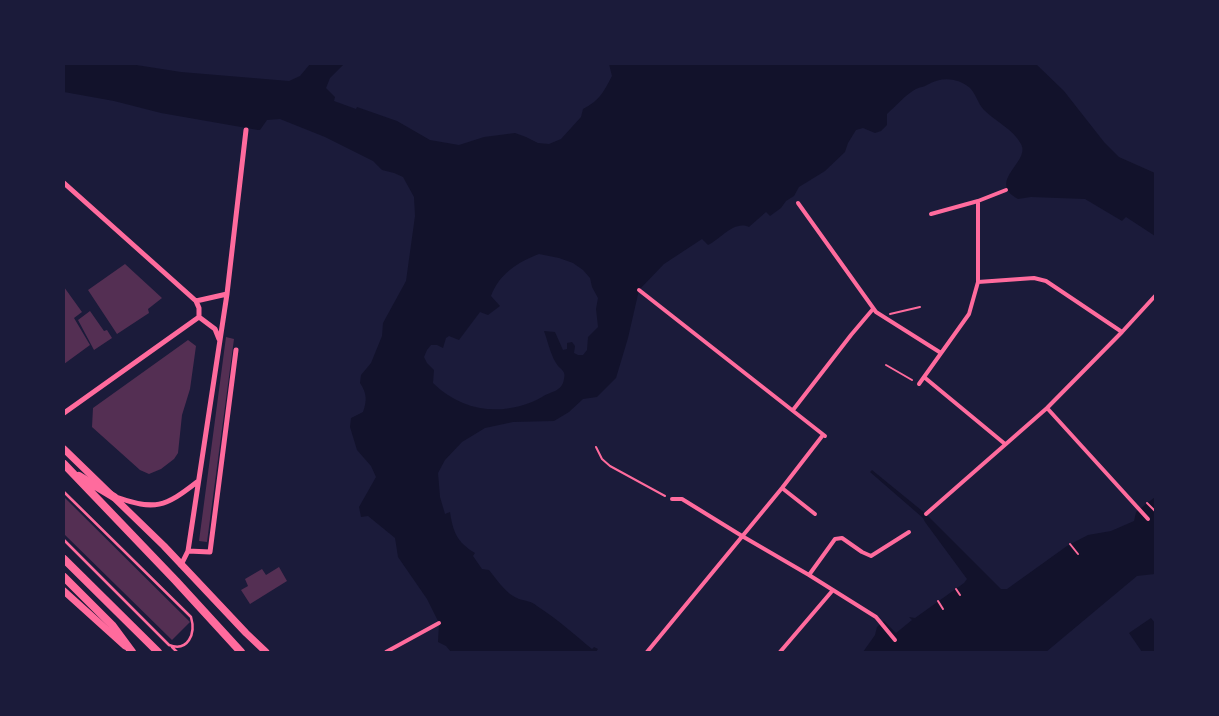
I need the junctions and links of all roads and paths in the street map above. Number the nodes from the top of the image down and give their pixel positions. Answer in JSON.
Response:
{"nodes":[{"id":1,"x":246,"y":130,"type":"dead end"},
{"id":2,"x":64,"y":183,"type":"edge"},
{"id":3,"x":1006,"y":190,"type":"dead end"},
{"id":4,"x":978,"y":201,"type":"junction"},
{"id":5,"x":798,"y":204,"type":"dead end"},
{"id":6,"x":931,"y":214,"type":"dead end"},
{"id":7,"x":978,"y":282,"type":"junction"},
{"id":8,"x":640,"y":290,"type":"dead end"},
{"id":9,"x":226,"y":294,"type":"junction"},
{"id":10,"x":1155,"y":296,"type":"edge"},
{"id":11,"x":196,"y":301,"type":"junction"},
{"id":12,"x":920,"y":307,"type":"dead end"},
{"id":13,"x":873,"y":309,"type":"junction"},
{"id":14,"x":880,"y":316,"type":"junction"},
{"id":15,"x":199,"y":317,"type":"junction"},
{"id":16,"x":1122,"y":332,"type":"junction"},
{"id":17,"x":219,"y":340,"type":"junction"},
{"id":18,"x":236,"y":350,"type":"dead end"},
{"id":19,"x":942,"y":353,"type":"junction"},
{"id":20,"x":886,"y":366,"type":"dead end"},
{"id":21,"x":924,"y":378,"type":"junction"},
{"id":22,"x":919,"y":384,"type":"joint"},
{"id":23,"x":1047,"y":408,"type":"junction"},
{"id":24,"x":793,"y":410,"type":"junction"},
{"id":25,"x":64,"y":413,"type":"edge"},
{"id":26,"x":1005,"y":444,"type":"junction"},
{"id":27,"x":596,"y":446,"type":"dead end"},
{"id":28,"x":64,"y":449,"type":"edge"},
{"id":29,"x":64,"y":464,"type":"edge"},
{"id":30,"x":70,"y":472,"type":"junction"},
{"id":31,"x":197,"y":482,"type":"junction"},
{"id":32,"x":782,"y":488,"type":"junction"},
{"id":33,"x":64,"y":492,"type":"edge"},
{"id":34,"x":114,"y":497,"type":"junction"},
{"id":35,"x":672,"y":499,"type":"joint"},
{"id":36,"x":1147,"y":503,"type":"dead end"},
{"id":37,"x":1154,"y":512,"type":"edge"},
{"id":38,"x":815,"y":514,"type":"dead end"},
{"id":39,"x":926,"y":514,"type":"dead end"},
{"id":40,"x":1148,"y":519,"type":"dead end"},
{"id":41,"x":909,"y":532,"type":"dead end"},
{"id":42,"x":742,"y":536,"type":"junction"},
{"id":43,"x":64,"y":540,"type":"edge"},
{"id":44,"x":1070,"y":544,"type":"dead end"},
{"id":45,"x":188,"y":551,"type":"junction"},
{"id":46,"x":1078,"y":554,"type":"dead end"},
{"id":47,"x":64,"y":559,"type":"edge"},
{"id":48,"x":182,"y":565,"type":"junction"},
{"id":49,"x":809,"y":575,"type":"junction"},
{"id":50,"x":64,"y":577,"type":"edge"},
{"id":51,"x":956,"y":589,"type":"dead end"},
{"id":52,"x":833,"y":590,"type":"junction"},
{"id":53,"x":64,"y":591,"type":"edge"},
{"id":54,"x":960,"y":594,"type":"dead end"},
{"id":55,"x":938,"y":601,"type":"dead end"},
{"id":56,"x":943,"y":609,"type":"dead end"},
{"id":57,"x":438,"y":623,"type":"dead end"},
{"id":58,"x":246,"y":633,"type":"junction"},
{"id":59,"x":895,"y":640,"type":"dead end"},
{"id":60,"x":169,"y":645,"type":"junction"},
{"id":61,"x":132,"y":652,"type":"edge"},
{"id":62,"x":158,"y":652,"type":"edge"},
{"id":63,"x":177,"y":652,"type":"edge"},
{"id":64,"x":241,"y":652,"type":"edge"},
{"id":65,"x":260,"y":652,"type":"edge"},
{"id":66,"x":266,"y":652,"type":"edge"},
{"id":67,"x":386,"y":652,"type":"edge"},
{"id":68,"x":647,"y":652,"type":"edge"},
{"id":69,"x":780,"y":652,"type":"edge"}],
"edges":[{"from":1,"to":9,"type":"street"},
{"from":2,"to":11,"type":"street"},
{"from":3,"to":4,"type":"street"},
{"from":4,"to":6,"type":"street"},
{"from":4,"to":7,"type":"street"},
{"from":5,"to":13,"type":"street"},
{"from":7,"to":16,"type":"street"},
{"from":7,"to":19,"type":"street"},
{"from":8,"to":24,"type":"street"},
{"from":9,"to":11,"type":"street"},
{"from":9,"to":17,"type":"street"},
{"from":10,"to":16,"type":"street"},
{"from":11,"to":15,"type":"street"},
{"from":12,"to":14,"type":"path"},
{"from":13,"to":14,"type":"street"},
{"from":13,"to":24,"type":"street"},
{"from":14,"to":19,"type":"street"},
{"from":15,"to":17,"type":"street"},
{"from":15,"to":25,"type":"street"},
{"from":16,"to":23,"type":"street"},
{"from":17,"to":31,"type":"street"},
{"from":18,"to":45,"type":"street"},
{"from":19,"to":21,"type":"street"},
{"from":20,"to":22,"type":"path"},
{"from":21,"to":22,"type":"street"},
{"from":21,"to":26,"type":"street"},
{"from":23,"to":26,"type":"street"},
{"from":23,"to":40,"type":"street"},
{"from":24,"to":32,"type":"street"},
{"from":26,"to":39,"type":"street"},
{"from":27,"to":35,"type":"path"},
{"from":28,"to":34,"type":"main road"},
{"from":29,"to":30,"type":"highway"},
{"from":30,"to":34,"type":"highway"},
{"from":30,"to":64,"type":"highway"},
{"from":31,"to":34,"type":"street"},
{"from":31,"to":45,"type":"street"},
{"from":32,"to":38,"type":"street"},
{"from":32,"to":42,"type":"street"},
{"from":33,"to":60,"type":"lane"},
{"from":34,"to":48,"type":"main road"},
{"from":35,"to":42,"type":"street"},
{"from":36,"to":37,"type":"path"},
{"from":41,"to":49,"type":"street"},
{"from":42,"to":49,"type":"street"},
{"from":42,"to":68,"type":"street"},
{"from":43,"to":60,"type":"lane"},
{"from":44,"to":46,"type":"path"},
{"from":45,"to":48,"type":"street"},
{"from":47,"to":62,"type":"highway"},
{"from":48,"to":58,"type":"main road"},
{"from":49,"to":52,"type":"street"},
{"from":50,"to":61,"type":"highway"},
{"from":51,"to":54,"type":"path"},
{"from":52,"to":59,"type":"street"},
{"from":52,"to":69,"type":"street"},
{"from":53,"to":61,"type":"main road"},
{"from":55,"to":56,"type":"path"},
{"from":57,"to":67,"type":"street"},
{"from":58,"to":65,"type":"main road"},
{"from":58,"to":66,"type":"main road"},
{"from":60,"to":63,"type":"lane"}]}
